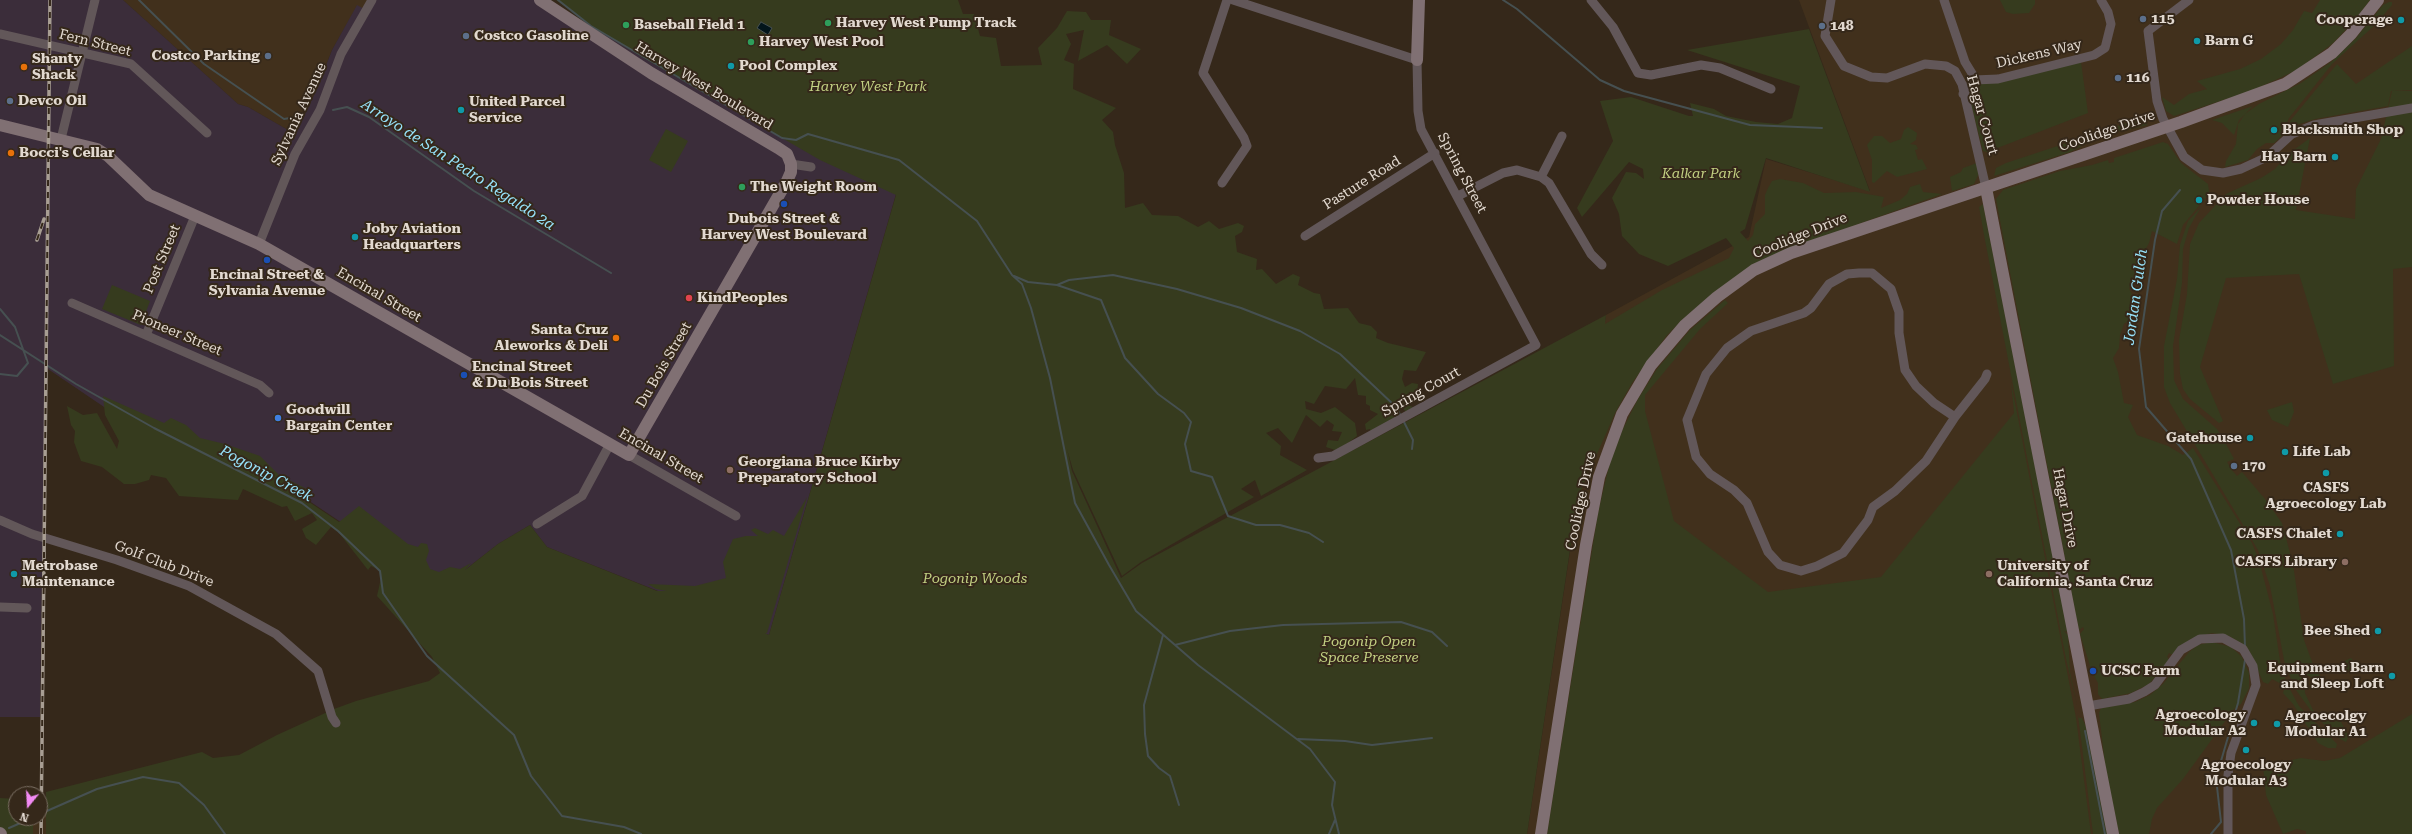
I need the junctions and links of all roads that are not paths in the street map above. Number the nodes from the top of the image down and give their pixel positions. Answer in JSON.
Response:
{"nodes":[{"id":1,"x":95,"y":0,"type":"edge"},
{"id":2,"x":372,"y":0,"type":"edge"},
{"id":3,"x":540,"y":0,"type":"edge"},
{"id":4,"x":1227,"y":0,"type":"edge"},
{"id":5,"x":1233,"y":0,"type":"edge"},
{"id":6,"x":1419,"y":0,"type":"edge"},
{"id":7,"x":1591,"y":0,"type":"edge"},
{"id":8,"x":1831,"y":0,"type":"edge"},
{"id":9,"x":1944,"y":0,"type":"edge"},
{"id":10,"x":2101,"y":0,"type":"edge"},
{"id":11,"x":2189,"y":0,"type":"edge"},
{"id":12,"x":2378,"y":0,"type":"edge"},
{"id":13,"x":0,"y":34,"type":"edge"},
{"id":14,"x":83,"y":53,"type":"junction"},
{"id":15,"x":1417,"y":60,"type":"junction"},
{"id":16,"x":1974,"y":80,"type":"junction"},
{"id":17,"x":1771,"y":89,"type":"dead end"},
{"id":18,"x":1963,"y":94,"type":"junction"},
{"id":19,"x":2412,"y":108,"type":"edge"},
{"id":20,"x":0,"y":125,"type":"edge"},
{"id":21,"x":2167,"y":127,"type":"junction"},
{"id":22,"x":207,"y":133,"type":"dead end"},
{"id":23,"x":1562,"y":136,"type":"dead end"},
{"id":24,"x":61,"y":139,"type":"junction"},
{"id":25,"x":1435,"y":153,"type":"junction"},
{"id":26,"x":791,"y":164,"type":"junction"},
{"id":27,"x":811,"y":167,"type":"dead end"},
{"id":28,"x":1542,"y":177,"type":"junction"},
{"id":29,"x":1222,"y":183,"type":"dead end"},
{"id":30,"x":1986,"y":188,"type":"junction"},
{"id":31,"x":1458,"y":196,"type":"junction"},
{"id":32,"x":195,"y":216,"type":"junction"},
{"id":33,"x":1305,"y":236,"type":"dead end"},
{"id":34,"x":259,"y":244,"type":"junction"},
{"id":35,"x":1602,"y":265,"type":"dead end"},
{"id":36,"x":72,"y":303,"type":"dead end"},
{"id":37,"x":146,"y":335,"type":"junction"},
{"id":38,"x":1536,"y":346,"type":"joint"},
{"id":39,"x":1987,"y":374,"type":"dead end"},
{"id":40,"x":269,"y":393,"type":"dead end"},
{"id":41,"x":1955,"y":417,"type":"junction"},
{"id":42,"x":610,"y":444,"type":"junction"},
{"id":43,"x":629,"y":455,"type":"junction"},
{"id":44,"x":1318,"y":458,"type":"dead end"},
{"id":45,"x":736,"y":516,"type":"dead end"},
{"id":46,"x":0,"y":520,"type":"edge"},
{"id":47,"x":537,"y":524,"type":"dead end"},
{"id":48,"x":0,"y":607,"type":"edge"},
{"id":49,"x":27,"y":608,"type":"dead end"},
{"id":50,"x":2088,"y":706,"type":"junction"},
{"id":51,"x":336,"y":723,"type":"dead end"},
{"id":52,"x":1541,"y":834,"type":"edge"},
{"id":53,"x":2113,"y":834,"type":"edge"},
{"id":54,"x":2228,"y":834,"type":"edge"}],
"edges":[{"from":1,"to":14,"type":"street"},
{"from":2,"to":34,"type":"street","name":"Sylvania Avenue"},
{"from":3,"to":26,"type":"street","name":"Harvey West Boulevard"},
{"from":4,"to":29,"type":"street"},
{"from":5,"to":15,"type":"street"},
{"from":6,"to":15,"type":"street","name":"Spring Street"},
{"from":7,"to":17,"type":"street"},
{"from":8,"to":18,"type":"street","name":"Hagar Court"},
{"from":9,"to":16,"type":"street"},
{"from":10,"to":16,"type":"street","name":"Dickens Way"},
{"from":11,"to":21,"type":"street"},
{"from":12,"to":21,"type":"street","name":"Coolidge Drive"},
{"from":13,"to":14,"type":"street","name":"Fern Street"},
{"from":14,"to":22,"type":"street","name":"Fern Street"},
{"from":14,"to":24,"type":"street"},
{"from":15,"to":25,"type":"street","name":"Spring Street"},
{"from":16,"to":18,"type":"street"},
{"from":18,"to":30,"type":"street","name":"Hagar Court"},
{"from":19,"to":21,"type":"street"},
{"from":20,"to":24,"type":"street","name":"Encinal Street"},
{"from":21,"to":30,"type":"street","name":"Coolidge Drive"},
{"from":23,"to":28,"type":"street"},
{"from":24,"to":32,"type":"street","name":"Encinal Street"},
{"from":25,"to":31,"type":"street","name":"Spring Street"},
{"from":25,"to":33,"type":"street","name":"Pasture Road"},
{"from":26,"to":27,"type":"street"},
{"from":26,"to":43,"type":"street","name":"Du Bois Street"},
{"from":28,"to":31,"type":"street"},
{"from":28,"to":35,"type":"street"},
{"from":30,"to":50,"type":"street","name":"Hagar Drive"},
{"from":30,"to":52,"type":"street","name":"Coolidge Drive"},
{"from":31,"to":38,"type":"street","name":"Spring Street"},
{"from":32,"to":34,"type":"street","name":"Encinal Street"},
{"from":32,"to":37,"type":"street","name":"Post Street"},
{"from":34,"to":42,"type":"street","name":"Encinal Street"},
{"from":36,"to":37,"type":"street","name":"Pioneer Street"},
{"from":37,"to":40,"type":"street","name":"Pioneer Street"},
{"from":38,"to":44,"type":"street","name":"Spring Court"},
{"from":39,"to":41,"type":"street"},
{"from":41,"to":41,"type":"street"},
{"from":42,"to":43,"type":"street","name":"Encinal Street"},
{"from":42,"to":47,"type":"street"},
{"from":43,"to":45,"type":"street","name":"Encinal Street"},
{"from":46,"to":51,"type":"street","name":"Golf Club Drive"},
{"from":48,"to":49,"type":"street"},
{"from":50,"to":53,"type":"street","name":"Hagar Drive"},
{"from":50,"to":54,"type":"street"}]}
